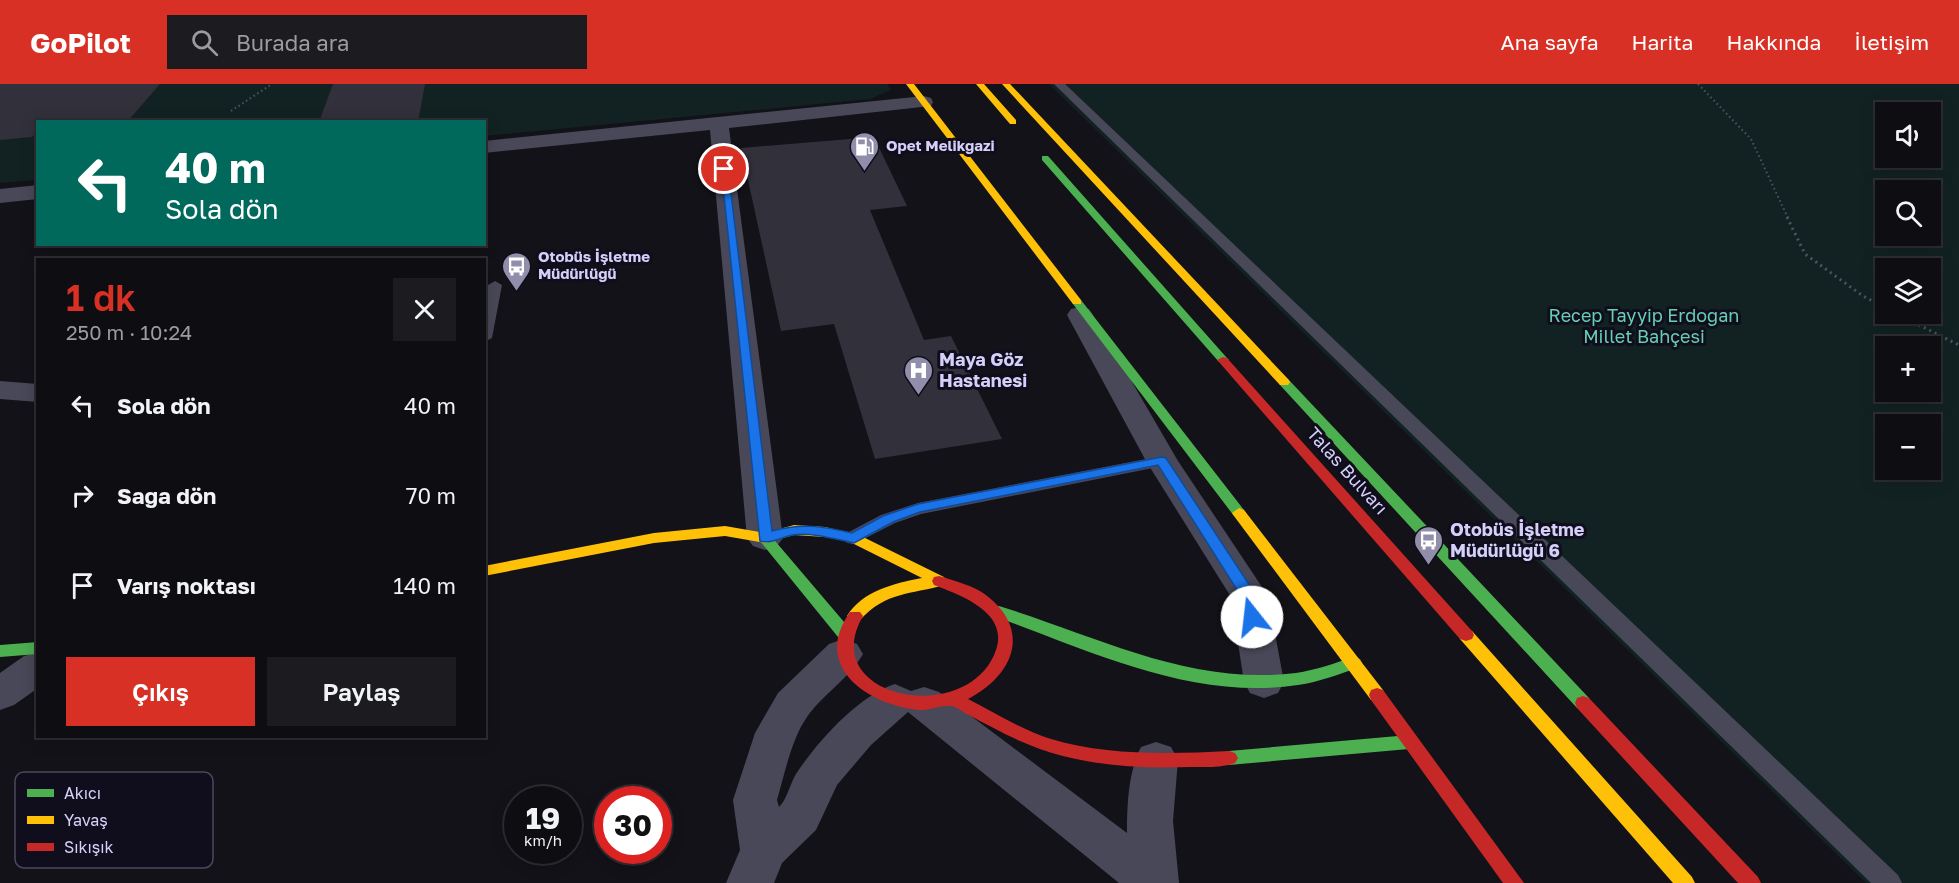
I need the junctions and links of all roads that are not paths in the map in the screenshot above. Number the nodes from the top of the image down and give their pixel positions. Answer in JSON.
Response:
{"nodes":[{"id":1,"x":910,"y":84,"type":"edge"},
{"id":2,"x":980,"y":84,"type":"edge"},
{"id":3,"x":1006,"y":84,"type":"edge"},
{"id":4,"x":1059,"y":84,"type":"edge"},
{"id":5,"x":924,"y":102,"type":"junction"},
{"id":6,"x":718,"y":123,"type":"junction"},
{"id":7,"x":1019,"y":128,"type":"dead end"},
{"id":8,"x":1035,"y":146,"type":"dead end"},
{"id":9,"x":486,"y":147,"type":"edge"},
{"id":10,"x":36,"y":192,"type":"edge"},
{"id":11,"x":0,"y":196,"type":"edge"},
{"id":12,"x":495,"y":285,"type":"dead end"},
{"id":13,"x":1064,"y":287,"type":"junction"},
{"id":14,"x":486,"y":328,"type":"edge"},
{"id":15,"x":0,"y":390,"type":"edge"},
{"id":16,"x":36,"y":393,"type":"edge"},
{"id":17,"x":1162,"y":461,"type":"junction"},
{"id":18,"x":765,"y":538,"type":"junction"},
{"id":19,"x":854,"y":538,"type":"junction"},
{"id":20,"x":486,"y":571,"type":"edge"},
{"id":21,"x":939,"y":581,"type":"junction"},
{"id":22,"x":999,"y":612,"type":"junction"},
{"id":23,"x":844,"y":644,"type":"junction"},
{"id":24,"x":36,"y":648,"type":"edge"},
{"id":25,"x":0,"y":651,"type":"edge"},
{"id":26,"x":1354,"y":663,"type":"junction"},
{"id":27,"x":36,"y":668,"type":"edge"},
{"id":28,"x":1264,"y":682,"type":"junction"},
{"id":29,"x":0,"y":694,"type":"edge"},
{"id":30,"x":924,"y":701,"type":"junction"},
{"id":31,"x":1409,"y":742,"type":"junction"},
{"id":32,"x":1156,"y":760,"type":"junction"},
{"id":33,"x":756,"y":867,"type":"edge"},
{"id":34,"x":1154,"y":883,"type":"edge"},
{"id":35,"x":1514,"y":883,"type":"edge"},
{"id":36,"x":1685,"y":883,"type":"edge"},
{"id":37,"x":1751,"y":883,"type":"edge"},
{"id":38,"x":1889,"y":883,"type":"edge"}],
"edges":[{"from":1,"to":5,"type":"main road"},
{"from":2,"to":7,"type":"main road"},
{"from":3,"to":37,"type":"main road"},
{"from":4,"to":38,"type":"lane"},
{"from":5,"to":6,"type":"street"},
{"from":5,"to":13,"type":"main road"},
{"from":6,"to":9,"type":"street"},
{"from":6,"to":18,"type":"street"},
{"from":8,"to":36,"type":"main road","name":"Talas Bulvarı"},
{"from":10,"to":11,"type":"street"},
{"from":12,"to":14,"type":"lane"},
{"from":13,"to":17,"type":"street"},
{"from":13,"to":26,"type":"main road"},
{"from":15,"to":16,"type":"street"},
{"from":17,"to":19,"type":"lane"},
{"from":17,"to":28,"type":"street"},
{"from":18,"to":19,"type":"main road"},
{"from":18,"to":20,"type":"main road"},
{"from":18,"to":23,"type":"main road"},
{"from":19,"to":21,"type":"main road"},
{"from":21,"to":22,"type":"main road"},
{"from":21,"to":23,"type":"main road"},
{"from":22,"to":28,"type":"main road"},
{"from":22,"to":30,"type":"main road"},
{"from":23,"to":30,"type":"main road"},
{"from":23,"to":33,"type":"street"},
{"from":24,"to":25,"type":"main road"},
{"from":26,"to":28,"type":"main road"},
{"from":26,"to":31,"type":"main road"},
{"from":27,"to":29,"type":"street"},
{"from":30,"to":32,"type":"main road"},
{"from":30,"to":33,"type":"street"},
{"from":30,"to":34,"type":"street"},
{"from":31,"to":32,"type":"main road"},
{"from":31,"to":35,"type":"main road"},
{"from":32,"to":34,"type":"street"}]}
